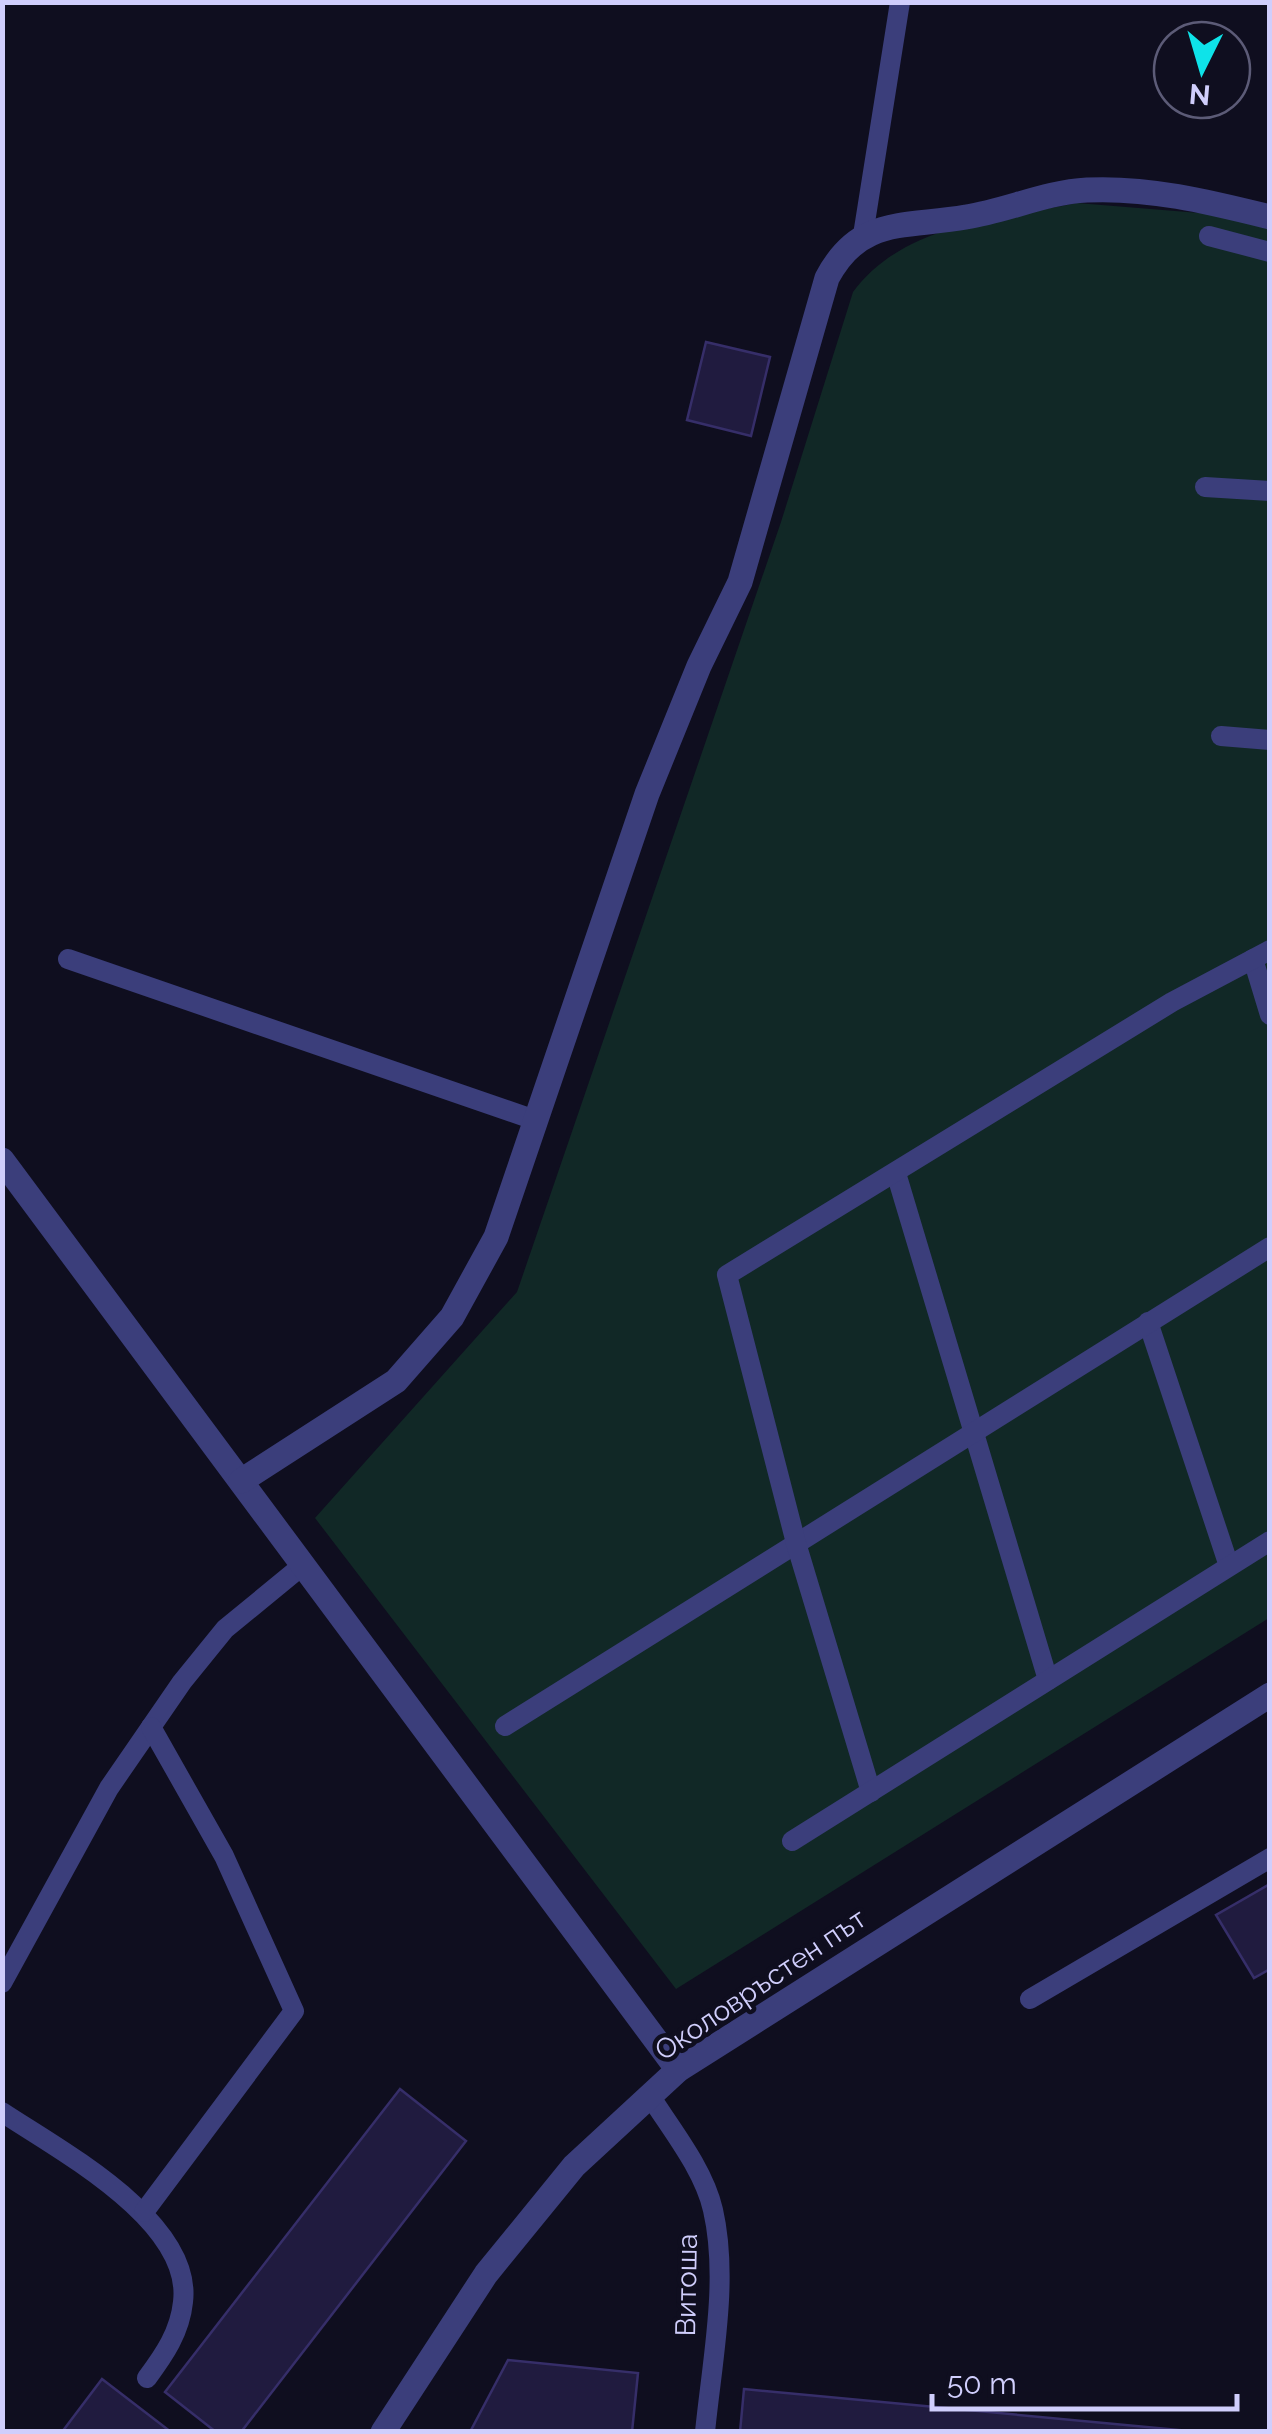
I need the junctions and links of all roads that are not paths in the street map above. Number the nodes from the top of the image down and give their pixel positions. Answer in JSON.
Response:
{"nodes":[{"id":1,"x":900,"y":2,"type":"edge"},
{"id":2,"x":1270,"y":216,"type":"edge"},
{"id":3,"x":863,"y":234,"type":"junction"},
{"id":4,"x":1209,"y":236,"type":"dead end"},
{"id":5,"x":1270,"y":252,"type":"edge"},
{"id":6,"x":1205,"y":487,"type":"dead end"},
{"id":7,"x":1270,"y":491,"type":"edge"},
{"id":8,"x":1220,"y":736,"type":"dead end"},
{"id":9,"x":1270,"y":740,"type":"edge"},
{"id":10,"x":1261,"y":955,"type":"edge"},
{"id":11,"x":68,"y":959,"type":"dead end"},
{"id":12,"x":1270,"y":1015,"type":"edge"},
{"id":13,"x":535,"y":1120,"type":"junction"},
{"id":14,"x":2,"y":1160,"type":"edge"},
{"id":15,"x":896,"y":1173,"type":"junction"},
{"id":16,"x":1270,"y":1246,"type":"edge"},
{"id":17,"x":1148,"y":1322,"type":"junction"},
{"id":18,"x":974,"y":1432,"type":"junction"},
{"id":19,"x":241,"y":1481,"type":"junction"},
{"id":20,"x":1270,"y":1541,"type":"edge"},
{"id":21,"x":796,"y":1543,"type":"junction"},
{"id":22,"x":303,"y":1565,"type":"junction"},
{"id":23,"x":1229,"y":1566,"type":"junction"},
{"id":24,"x":1048,"y":1680,"type":"junction"},
{"id":25,"x":1270,"y":1695,"type":"edge"},
{"id":26,"x":505,"y":1726,"type":"dead end"},
{"id":27,"x":150,"y":1728,"type":"junction"},
{"id":28,"x":871,"y":1792,"type":"junction"},
{"id":29,"x":792,"y":1842,"type":"dead end"},
{"id":30,"x":1270,"y":1858,"type":"edge"},
{"id":31,"x":2,"y":1983,"type":"edge"},
{"id":32,"x":1030,"y":1998,"type":"dead end"},
{"id":33,"x":678,"y":2070,"type":"junction"},
{"id":34,"x":650,"y":2096,"type":"junction"},
{"id":35,"x":2,"y":2112,"type":"edge"},
{"id":36,"x":144,"y":2212,"type":"junction"},
{"id":37,"x":146,"y":2378,"type":"dead end"},
{"id":38,"x":383,"y":2432,"type":"edge"},
{"id":39,"x":705,"y":2432,"type":"edge"}],
"edges":[{"from":1,"to":3,"type":"lane"},
{"from":2,"to":3,"type":"street"},
{"from":3,"to":13,"type":"street"},
{"from":4,"to":5,"type":"lane"},
{"from":6,"to":7,"type":"lane"},
{"from":8,"to":9,"type":"lane"},
{"from":10,"to":12,"type":"lane"},
{"from":10,"to":15,"type":"lane"},
{"from":11,"to":13,"type":"lane"},
{"from":13,"to":19,"type":"street"},
{"from":14,"to":19,"type":"street"},
{"from":15,"to":18,"type":"lane"},
{"from":15,"to":21,"type":"lane"},
{"from":16,"to":17,"type":"lane"},
{"from":17,"to":18,"type":"lane"},
{"from":17,"to":23,"type":"lane"},
{"from":18,"to":21,"type":"lane"},
{"from":18,"to":24,"type":"lane"},
{"from":19,"to":22,"type":"street"},
{"from":20,"to":23,"type":"lane"},
{"from":21,"to":26,"type":"lane"},
{"from":21,"to":28,"type":"lane"},
{"from":22,"to":27,"type":"lane"},
{"from":22,"to":33,"type":"street"},
{"from":23,"to":24,"type":"lane"},
{"from":24,"to":28,"type":"lane"},
{"from":25,"to":33,"type":"street","name":"Околовръстен път"},
{"from":27,"to":31,"type":"lane"},
{"from":27,"to":36,"type":"lane"},
{"from":28,"to":29,"type":"lane"},
{"from":30,"to":32,"type":"lane"},
{"from":33,"to":34,"type":"street","name":"Околовръстен път"},
{"from":34,"to":38,"type":"street","name":"Околовръстен път"},
{"from":34,"to":39,"type":"lane","name":"Витоша"},
{"from":35,"to":36,"type":"lane"},
{"from":36,"to":37,"type":"lane"}]}
